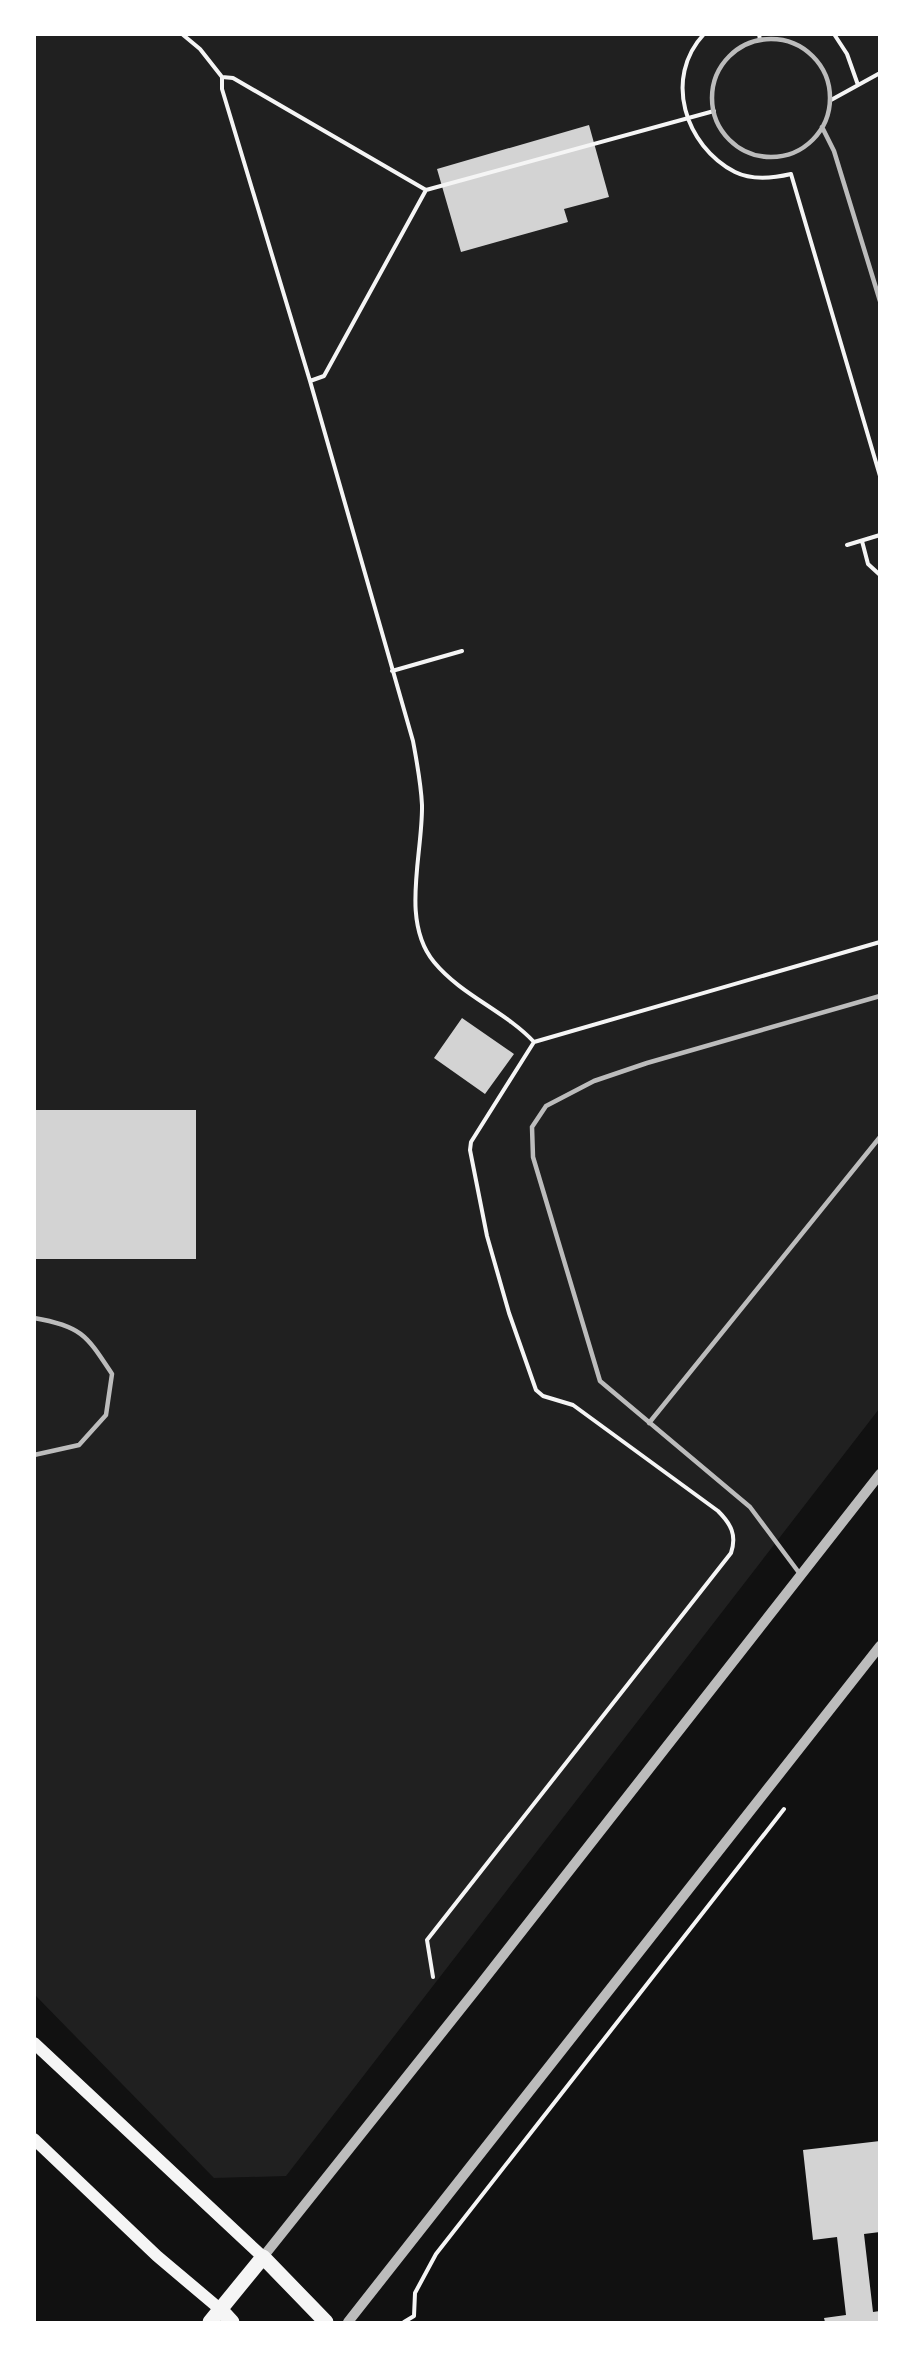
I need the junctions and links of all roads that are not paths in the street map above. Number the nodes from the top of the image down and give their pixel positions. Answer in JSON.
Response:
{"nodes":[{"id":1,"x":759,"y":37,"type":"edge"},
{"id":2,"x":822,"y":127,"type":"junction"},
{"id":3,"x":879,"y":301,"type":"edge"},
{"id":4,"x":879,"y":996,"type":"edge"},
{"id":5,"x":879,"y":1137,"type":"edge"},
{"id":6,"x":34,"y":1318,"type":"edge"},
{"id":7,"x":649,"y":1423,"type":"junction"},
{"id":8,"x":34,"y":1455,"type":"edge"},
{"id":9,"x":879,"y":1474,"type":"edge"},
{"id":10,"x":801,"y":1575,"type":"junction"},
{"id":11,"x":879,"y":1646,"type":"edge"},
{"id":12,"x":34,"y":2043,"type":"edge"},
{"id":13,"x":34,"y":2139,"type":"edge"},
{"id":14,"x":263,"y":2257,"type":"junction"},
{"id":15,"x":220,"y":2310,"type":"junction"},
{"id":16,"x":210,"y":2322,"type":"edge"},
{"id":17,"x":232,"y":2322,"type":"edge"},
{"id":18,"x":326,"y":2322,"type":"edge"},
{"id":19,"x":348,"y":2322,"type":"edge"}],
"edges":[{"from":1,"to":2,"type":"lane"},
{"from":1,"to":2,"type":"lane"},
{"from":2,"to":3,"type":"lane"},
{"from":4,"to":7,"type":"lane"},
{"from":5,"to":7,"type":"lane"},
{"from":6,"to":8,"type":"lane"},
{"from":7,"to":10,"type":"lane"},
{"from":9,"to":10,"type":"street"},
{"from":10,"to":14,"type":"street"},
{"from":11,"to":19,"type":"street"},
{"from":12,"to":14,"type":"main road"},
{"from":13,"to":15,"type":"main road"},
{"from":14,"to":15,"type":"main road"},
{"from":14,"to":18,"type":"main road"},
{"from":15,"to":16,"type":"main road"},
{"from":15,"to":17,"type":"main road"}]}
